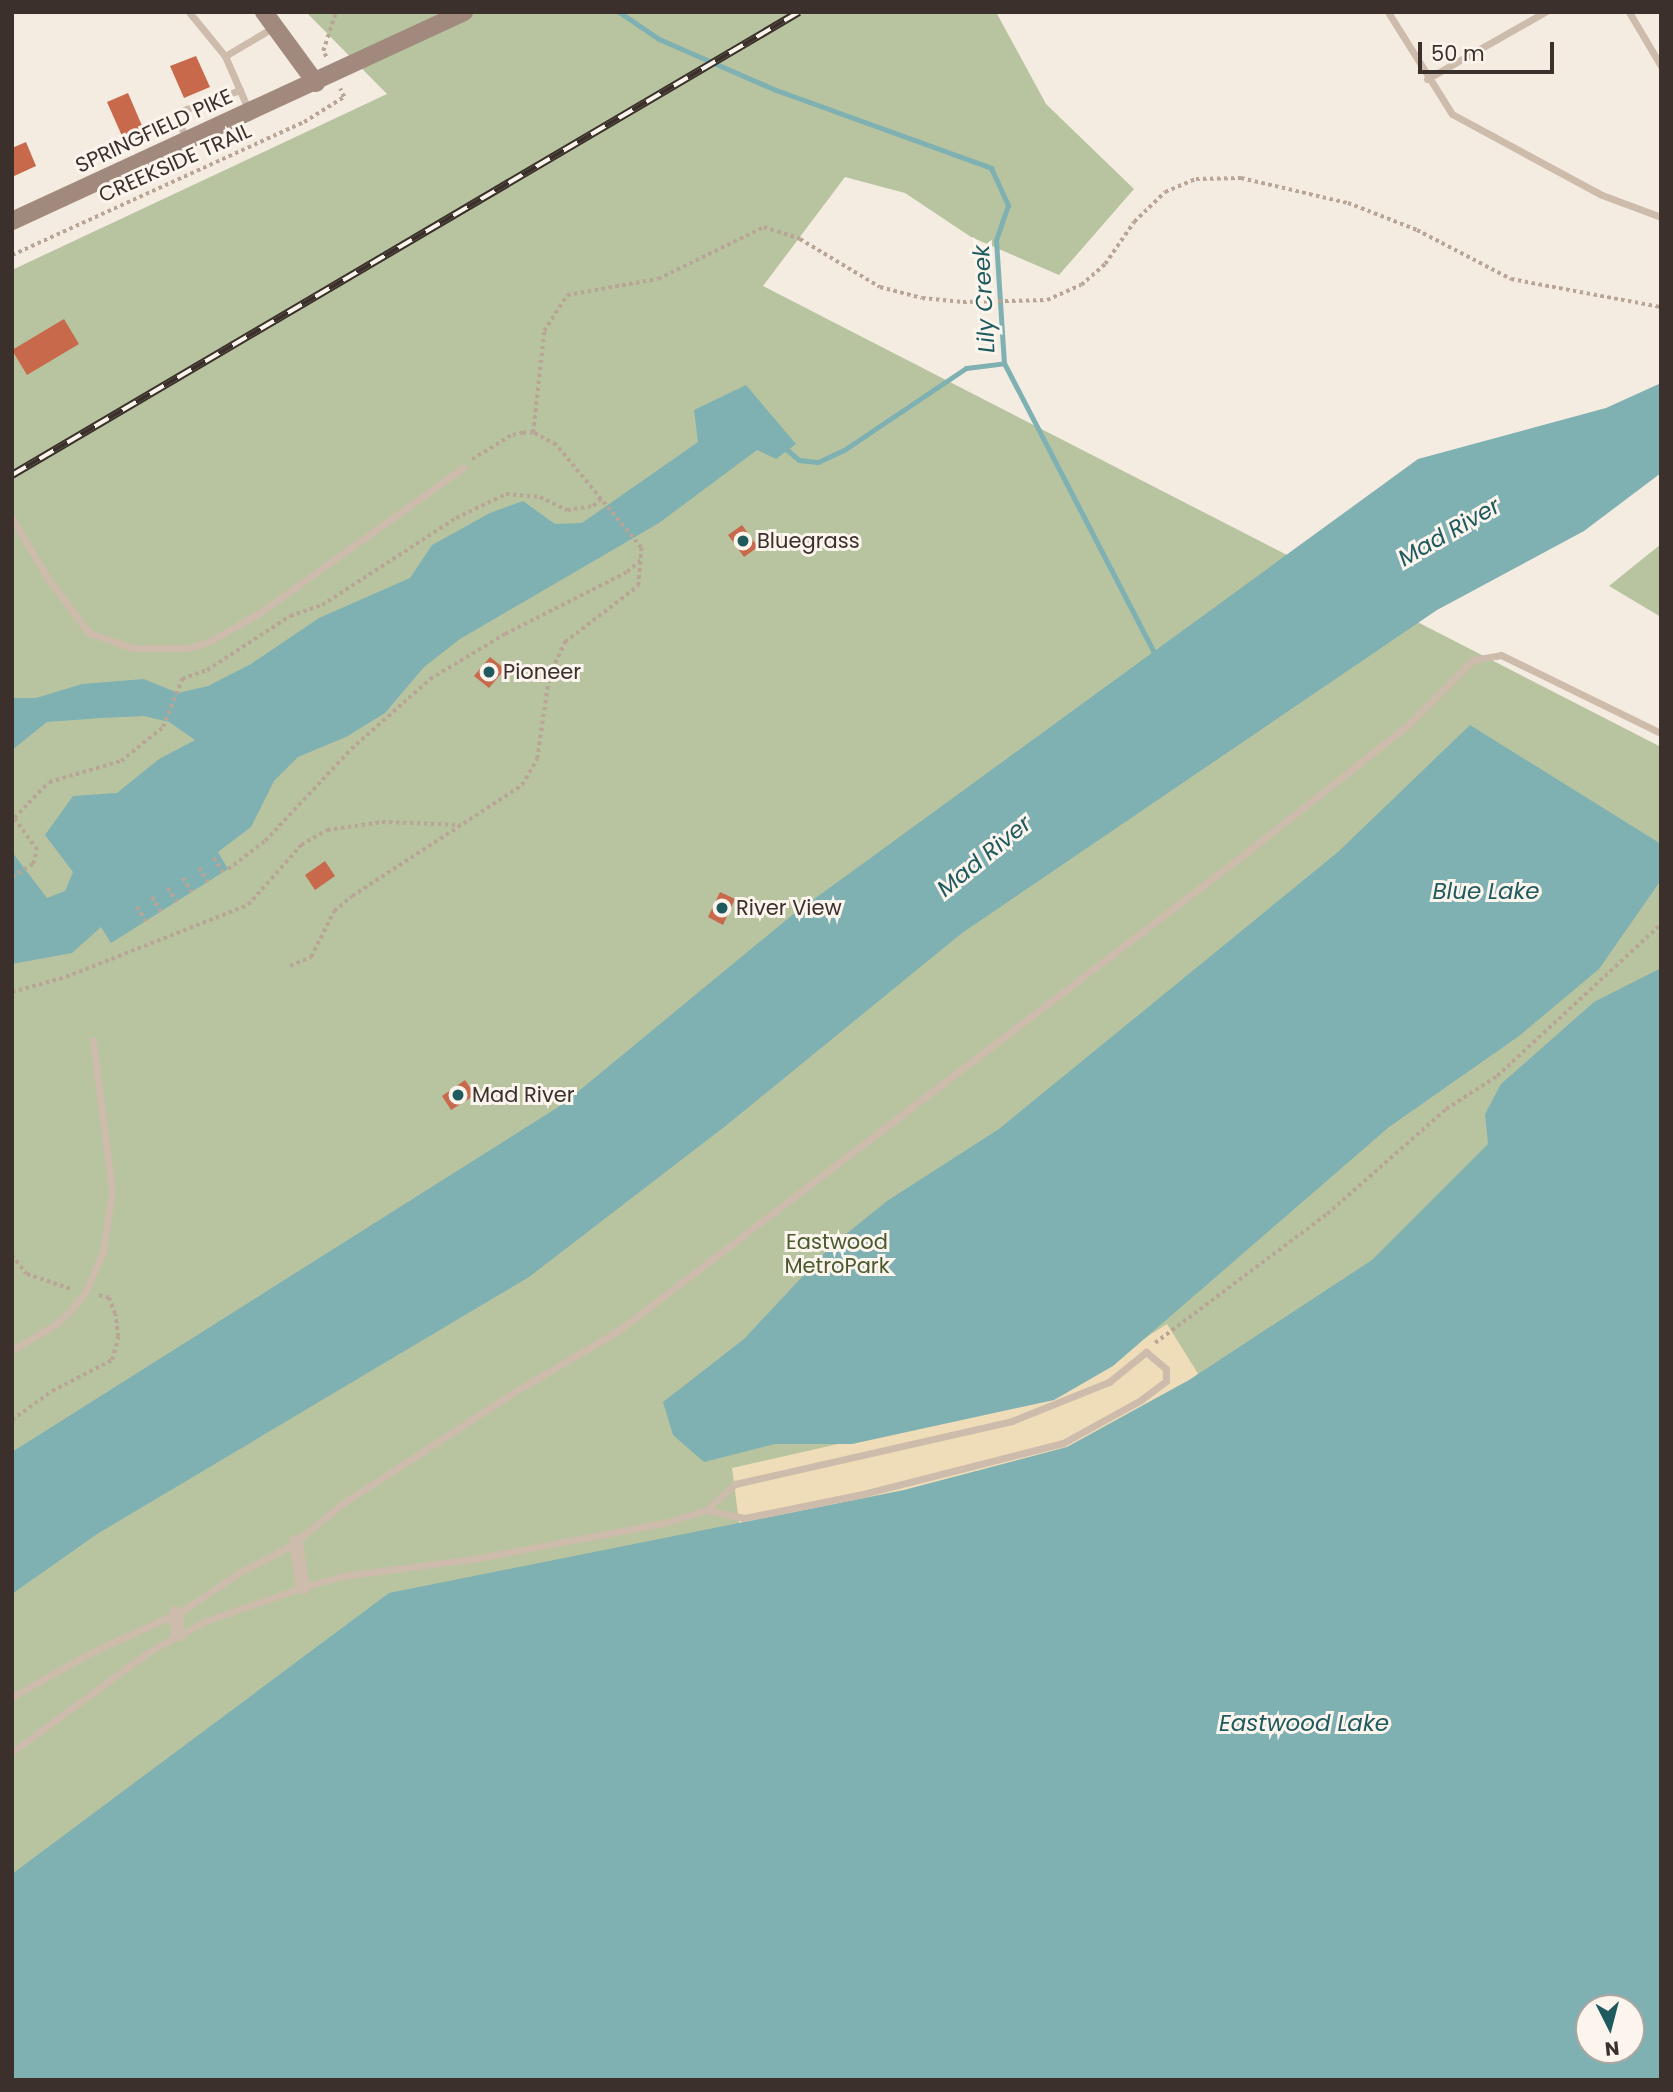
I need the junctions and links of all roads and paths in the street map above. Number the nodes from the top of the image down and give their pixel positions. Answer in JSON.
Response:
{"nodes":[{"id":1,"x":189,"y":12,"type":"edge"},
{"id":2,"x":264,"y":12,"type":"edge"},
{"id":3,"x":336,"y":12,"type":"edge"},
{"id":4,"x":464,"y":12,"type":"edge"},
{"id":5,"x":1388,"y":12,"type":"edge"},
{"id":6,"x":1545,"y":12,"type":"edge"},
{"id":7,"x":1629,"y":12,"type":"edge"},
{"id":8,"x":275,"y":27,"type":"junction"},
{"id":9,"x":323,"y":51,"type":"dead end"},
{"id":10,"x":225,"y":55,"type":"junction"},
{"id":11,"x":1661,"y":66,"type":"edge"},
{"id":12,"x":1427,"y":79,"type":"junction"},
{"id":13,"x":316,"y":83,"type":"junction"},
{"id":14,"x":240,"y":90,"type":"junction"},
{"id":15,"x":341,"y":93,"type":"dead end"},
{"id":16,"x":250,"y":113,"type":"junction"},
{"id":17,"x":187,"y":142,"type":"junction"},
{"id":18,"x":1661,"y":217,"type":"edge"},
{"id":19,"x":12,"y":222,"type":"edge"},
{"id":20,"x":12,"y":255,"type":"edge"},
{"id":21,"x":1661,"y":307,"type":"edge"},
{"id":22,"x":533,"y":433,"type":"junction"},
{"id":23,"x":463,"y":468,"type":"joint"},
{"id":24,"x":605,"y":499,"type":"junction"},
{"id":25,"x":12,"y":518,"type":"edge"},
{"id":26,"x":642,"y":559,"type":"junction"},
{"id":27,"x":1661,"y":733,"type":"edge"},
{"id":28,"x":463,"y":825,"type":"junction"},
{"id":29,"x":214,"y":858,"type":"dead end"},
{"id":30,"x":200,"y":868,"type":"dead end"},
{"id":31,"x":12,"y":877,"type":"edge"},
{"id":32,"x":183,"y":878,"type":"dead end"},
{"id":33,"x":208,"y":882,"type":"dead end"},
{"id":34,"x":168,"y":888,"type":"dead end"},
{"id":35,"x":192,"y":892,"type":"dead end"},
{"id":36,"x":152,"y":897,"type":"dead end"},
{"id":37,"x":177,"y":902,"type":"dead end"},
{"id":38,"x":137,"y":907,"type":"dead end"},
{"id":39,"x":161,"y":911,"type":"dead end"},
{"id":40,"x":146,"y":921,"type":"dead end"},
{"id":41,"x":1661,"y":924,"type":"edge"},
{"id":42,"x":290,"y":966,"type":"dead end"},
{"id":43,"x":12,"y":992,"type":"edge"},
{"id":44,"x":93,"y":1040,"type":"dead end"},
{"id":45,"x":12,"y":1255,"type":"edge"},
{"id":46,"x":85,"y":1292,"type":"junction"},
{"id":47,"x":12,"y":1350,"type":"edge"},
{"id":48,"x":1146,"y":1352,"type":"junction"},
{"id":49,"x":12,"y":1420,"type":"edge"},
{"id":50,"x":706,"y":1510,"type":"junction"},
{"id":51,"x":296,"y":1542,"type":"junction"},
{"id":52,"x":303,"y":1587,"type":"junction"},
{"id":53,"x":176,"y":1613,"type":"junction"},
{"id":54,"x":178,"y":1635,"type":"junction"},
{"id":55,"x":12,"y":1697,"type":"edge"},
{"id":56,"x":12,"y":1752,"type":"edge"}],
"edges":[{"from":1,"to":10,"type":"lane"},
{"from":2,"to":8,"type":"main road"},
{"from":3,"to":9,"type":"path"},
{"from":4,"to":13,"type":"main road","name":"SPRINGFIELD PIKE"},
{"from":5,"to":12,"type":"lane"},
{"from":6,"to":12,"type":"lane"},
{"from":7,"to":11,"type":"lane"},
{"from":8,"to":10,"type":"lane"},
{"from":8,"to":13,"type":"main road"},
{"from":10,"to":14,"type":"lane"},
{"from":12,"to":18,"type":"lane"},
{"from":13,"to":16,"type":"main road","name":"SPRINGFIELD PIKE"},
{"from":14,"to":16,"type":"lane"},
{"from":14,"to":17,"type":"lane"},
{"from":15,"to":20,"type":"path","name":"CREEKSIDE TRAIL"},
{"from":16,"to":17,"type":"main road","name":"SPRINGFIELD PIKE"},
{"from":17,"to":19,"type":"main road","name":"SPRINGFIELD PIKE"},
{"from":21,"to":22,"type":"path"},
{"from":22,"to":23,"type":"path"},
{"from":22,"to":24,"type":"path"},
{"from":23,"to":25,"type":"lane"},
{"from":24,"to":26,"type":"path"},
{"from":24,"to":31,"type":"path"},
{"from":26,"to":28,"type":"path"},
{"from":26,"to":29,"type":"path"},
{"from":27,"to":51,"type":"lane"},
{"from":28,"to":42,"type":"path"},
{"from":28,"to":43,"type":"path"},
{"from":30,"to":33,"type":"path"},
{"from":32,"to":35,"type":"path"},
{"from":34,"to":37,"type":"path"},
{"from":36,"to":39,"type":"path"},
{"from":38,"to":40,"type":"path"},
{"from":41,"to":48,"type":"path"},
{"from":44,"to":46,"type":"lane"},
{"from":45,"to":46,"type":"path"},
{"from":46,"to":47,"type":"lane"},
{"from":46,"to":49,"type":"path"},
{"from":48,"to":50,"type":"lane"},
{"from":48,"to":50,"type":"lane"},
{"from":50,"to":52,"type":"lane"},
{"from":51,"to":52,"type":"street"},
{"from":51,"to":53,"type":"lane"},
{"from":52,"to":54,"type":"lane"},
{"from":53,"to":54,"type":"street"},
{"from":53,"to":55,"type":"lane"},
{"from":54,"to":56,"type":"lane"}]}
